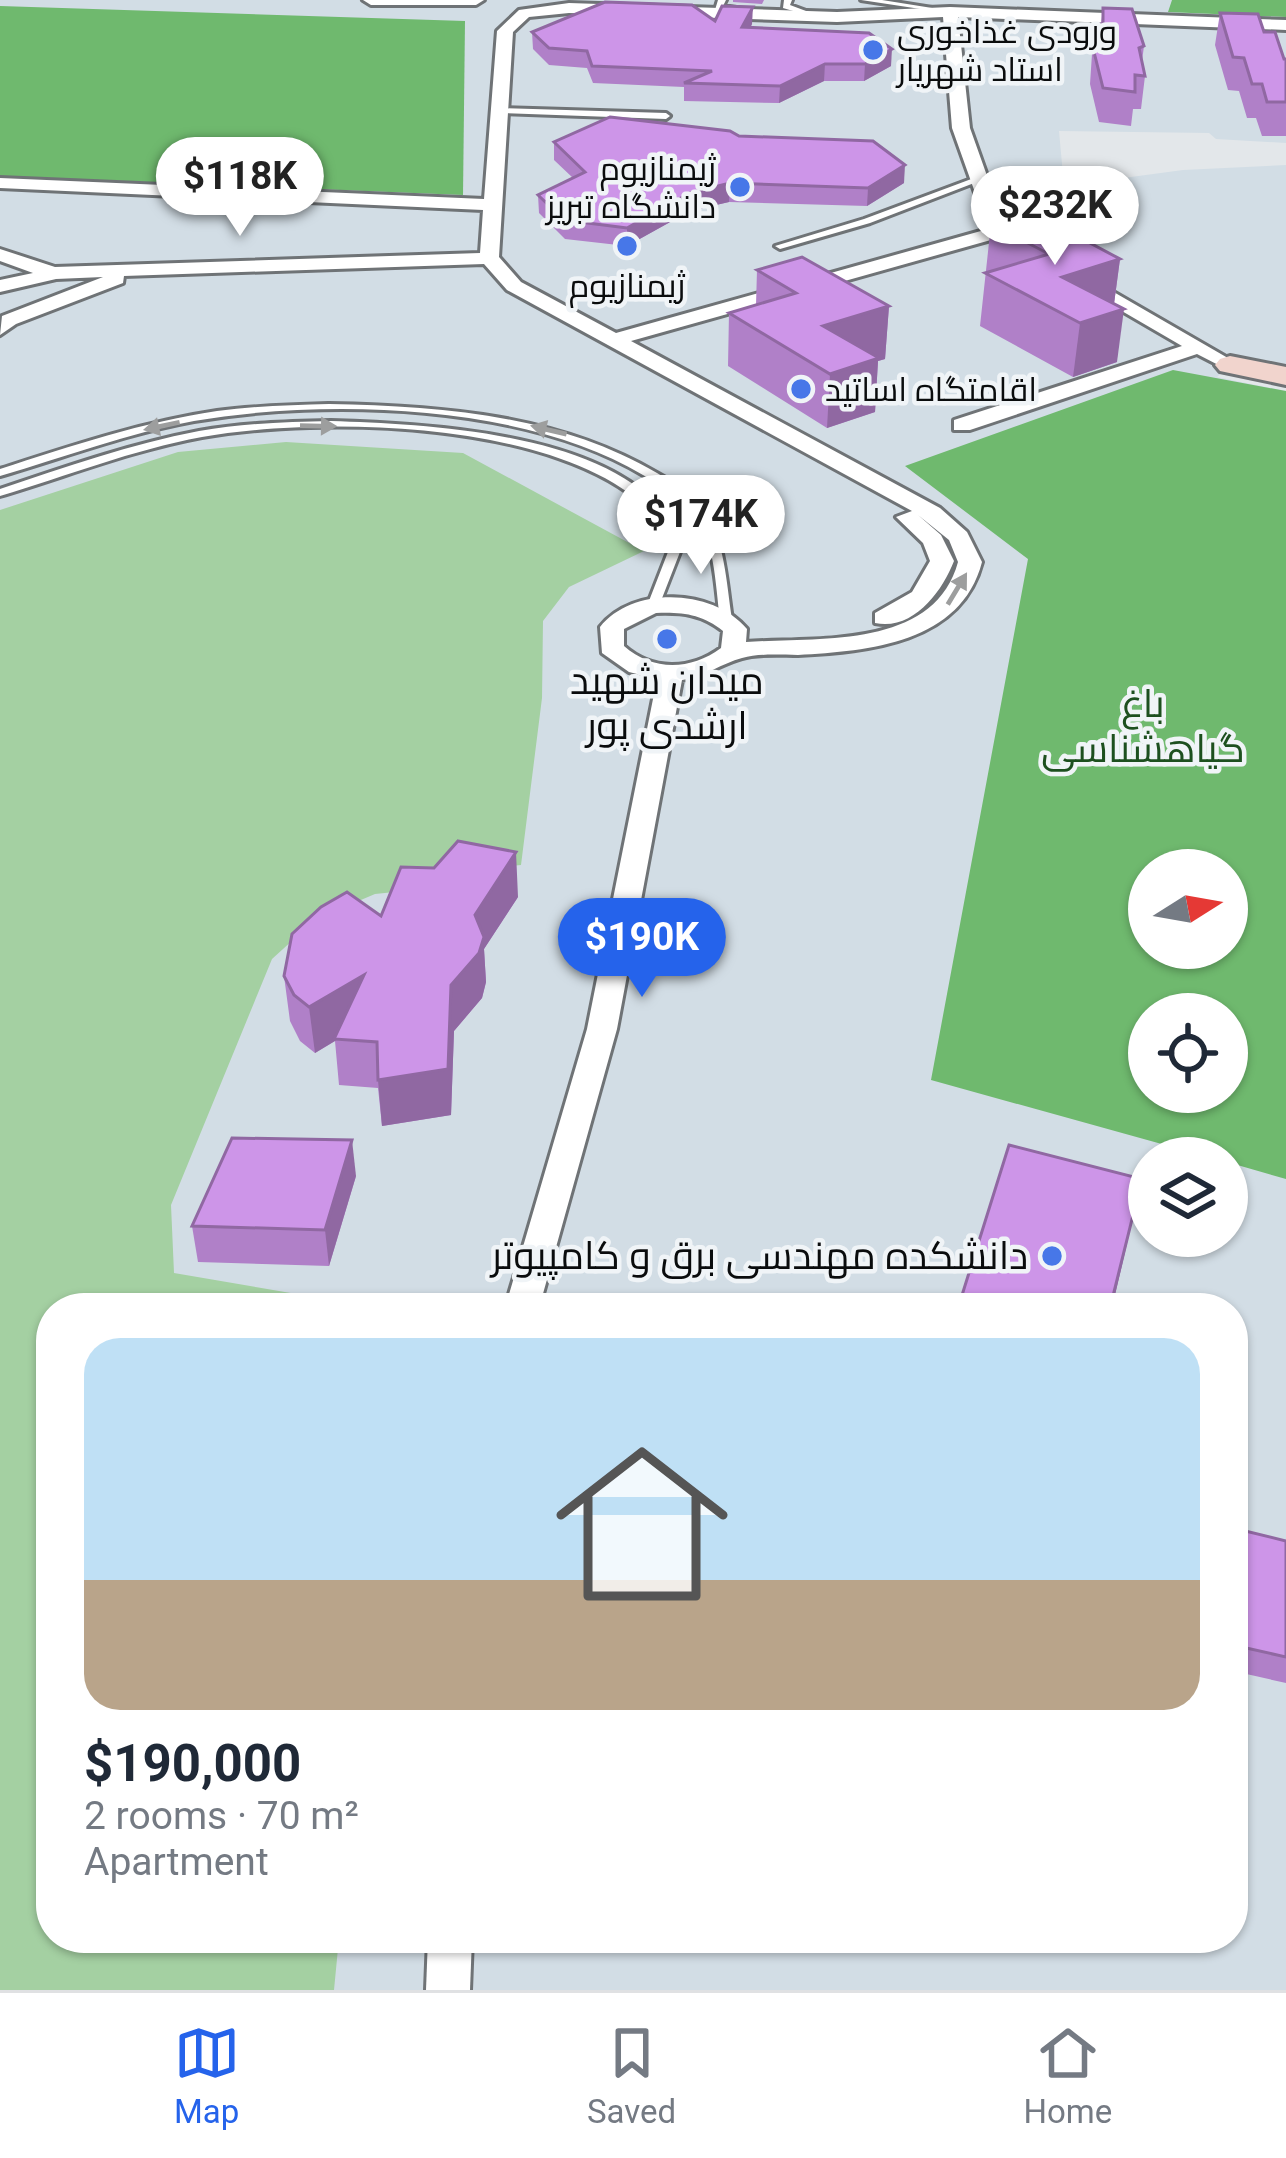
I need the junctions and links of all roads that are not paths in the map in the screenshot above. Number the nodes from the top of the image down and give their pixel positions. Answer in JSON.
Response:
{"nodes":[{"id":1,"x":371,"y":0,"type":"edge"},
{"id":2,"x":722,"y":0,"type":"edge"},
{"id":3,"x":788,"y":0,"type":"edge"},
{"id":4,"x":866,"y":0,"type":"edge"},
{"id":5,"x":432,"y":3,"type":"edge"},
{"id":6,"x":526,"y":4,"type":"edge"},
{"id":7,"x":795,"y":11,"type":"junction"},
{"id":8,"x":490,"y":12,"type":"edge"},
{"id":9,"x":950,"y":12,"type":"junction"},
{"id":10,"x":837,"y":17,"type":"junction"},
{"id":11,"x":1286,"y":26,"type":"edge"},
{"id":12,"x":500,"y":110,"type":"junction"},
{"id":13,"x":666,"y":116,"type":"dead end"},
{"id":14,"x":976,"y":179,"type":"junction"},
{"id":15,"x":0,"y":183,"type":"edge"},
{"id":16,"x":493,"y":205,"type":"junction"},
{"id":17,"x":998,"y":232,"type":"junction"},
{"id":18,"x":1018,"y":244,"type":"edge"},
{"id":19,"x":780,"y":246,"type":"dead end"},
{"id":20,"x":0,"y":255,"type":"edge"},
{"id":21,"x":490,"y":258,"type":"junction"},
{"id":22,"x":1058,"y":266,"type":"edge"},
{"id":23,"x":139,"y":270,"type":"junction"},
{"id":24,"x":56,"y":273,"type":"junction"},
{"id":25,"x":3,"y":284,"type":"edge"},
{"id":26,"x":0,"y":328,"type":"edge"},
{"id":27,"x":610,"y":340,"type":"junction"},
{"id":28,"x":1198,"y":347,"type":"junction"},
{"id":29,"x":1230,"y":365,"type":"joint"},
{"id":30,"x":1286,"y":376,"type":"edge"},
{"id":31,"x":962,"y":425,"type":"dead end"},
{"id":32,"x":0,"y":473,"type":"edge"},
{"id":33,"x":0,"y":493,"type":"edge"},
{"id":34,"x":653,"y":606,"type":"junction"},
{"id":35,"x":731,"y":633,"type":"junction"},
{"id":36,"x":670,"y":673,"type":"junction"},
{"id":37,"x":526,"y":1293,"type":"edge"},
{"id":38,"x":449,"y":1953,"type":"edge"},
{"id":39,"x":448,"y":1990,"type":"edge"}],
"edges":[{"from":1,"to":5,"type":"street"},
{"from":2,"to":7,"type":"lane"},
{"from":3,"to":7,"type":"lane"},
{"from":4,"to":9,"type":"lane"},
{"from":5,"to":8,"type":"street"},
{"from":6,"to":8,"type":"street"},
{"from":6,"to":10,"type":"street"},
{"from":7,"to":10,"type":"lane"},
{"from":8,"to":12,"type":"street"},
{"from":9,"to":10,"type":"street"},
{"from":9,"to":11,"type":"street"},
{"from":9,"to":14,"type":"street"},
{"from":12,"to":13,"type":"lane"},
{"from":12,"to":16,"type":"street"},
{"from":14,"to":17,"type":"street"},
{"from":14,"to":19,"type":"lane"},
{"from":15,"to":16,"type":"street"},
{"from":16,"to":21,"type":"street"},
{"from":17,"to":18,"type":"street"},
{"from":17,"to":27,"type":"street"},
{"from":20,"to":24,"type":"street"},
{"from":21,"to":23,"type":"street"},
{"from":21,"to":27,"type":"street"},
{"from":22,"to":28,"type":"street"},
{"from":23,"to":24,"type":"street"},
{"from":23,"to":26,"type":"street"},
{"from":24,"to":25,"type":"street"},
{"from":27,"to":35,"type":"street"},
{"from":28,"to":29,"type":"street"},
{"from":28,"to":31,"type":"street"},
{"from":29,"to":30,"type":"street"},
{"from":35,"to":32,"type":"lane","one_way":true},
{"from":33,"to":34,"type":"lane","one_way":true},
{"from":34,"to":35,"type":"street"},
{"from":34,"to":36,"type":"street"},
{"from":35,"to":36,"type":"street"},
{"from":36,"to":37,"type":"street"},
{"from":38,"to":39,"type":"street"}]}
